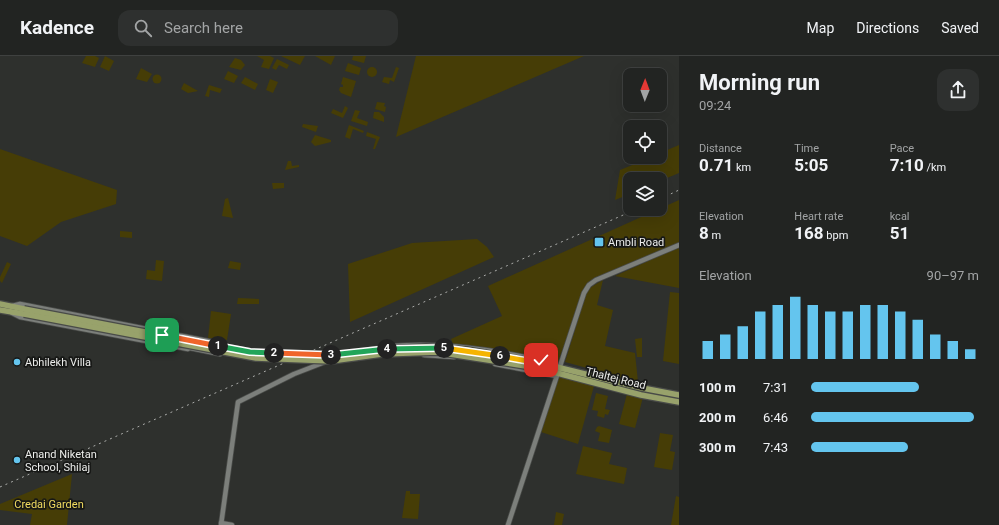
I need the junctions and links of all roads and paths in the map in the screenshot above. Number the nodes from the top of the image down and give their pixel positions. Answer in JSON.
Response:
{"nodes":[{"id":1,"x":679,"y":245,"type":"edge"},
{"id":2,"x":0,"y":304,"type":"edge"},
{"id":3,"x":10,"y":309,"type":"junction"},
{"id":4,"x":0,"y":310,"type":"edge"},
{"id":5,"x":190,"y":337,"type":"junction"},
{"id":6,"x":190,"y":348,"type":"junction"},
{"id":7,"x":331,"y":360,"type":"junction"},
{"id":8,"x":549,"y":368,"type":"junction"},
{"id":9,"x":558,"y":372,"type":"junction"},
{"id":10,"x":679,"y":395,"type":"edge"},
{"id":11,"x":679,"y":402,"type":"edge"},
{"id":12,"x":221,"y":524,"type":"edge"},
{"id":13,"x":232,"y":525,"type":"edge"},
{"id":14,"x":508,"y":525,"type":"edge"}],
"edges":[{"from":1,"to":9,"type":"street"},
{"from":2,"to":3,"type":"main road"},
{"from":3,"to":4,"type":"main road"},
{"from":3,"to":5,"type":"street"},
{"from":3,"to":6,"type":"street"},
{"from":3,"to":8,"type":"main road","name":"Thaltej Road","bridge":true},
{"from":5,"to":6,"type":"street"},
{"from":5,"to":6,"type":"street"},
{"from":7,"to":8,"type":"street"},
{"from":7,"to":9,"type":"street"},
{"from":7,"to":12,"type":"street"},
{"from":8,"to":9,"type":"main road","name":"Thaltej Road"},
{"from":9,"to":10,"type":"main road","name":"Thaltej Road"},
{"from":9,"to":11,"type":"main road","name":"Thaltej Road"},
{"from":9,"to":14,"type":"street"},
{"from":12,"to":13,"type":"street"}]}
